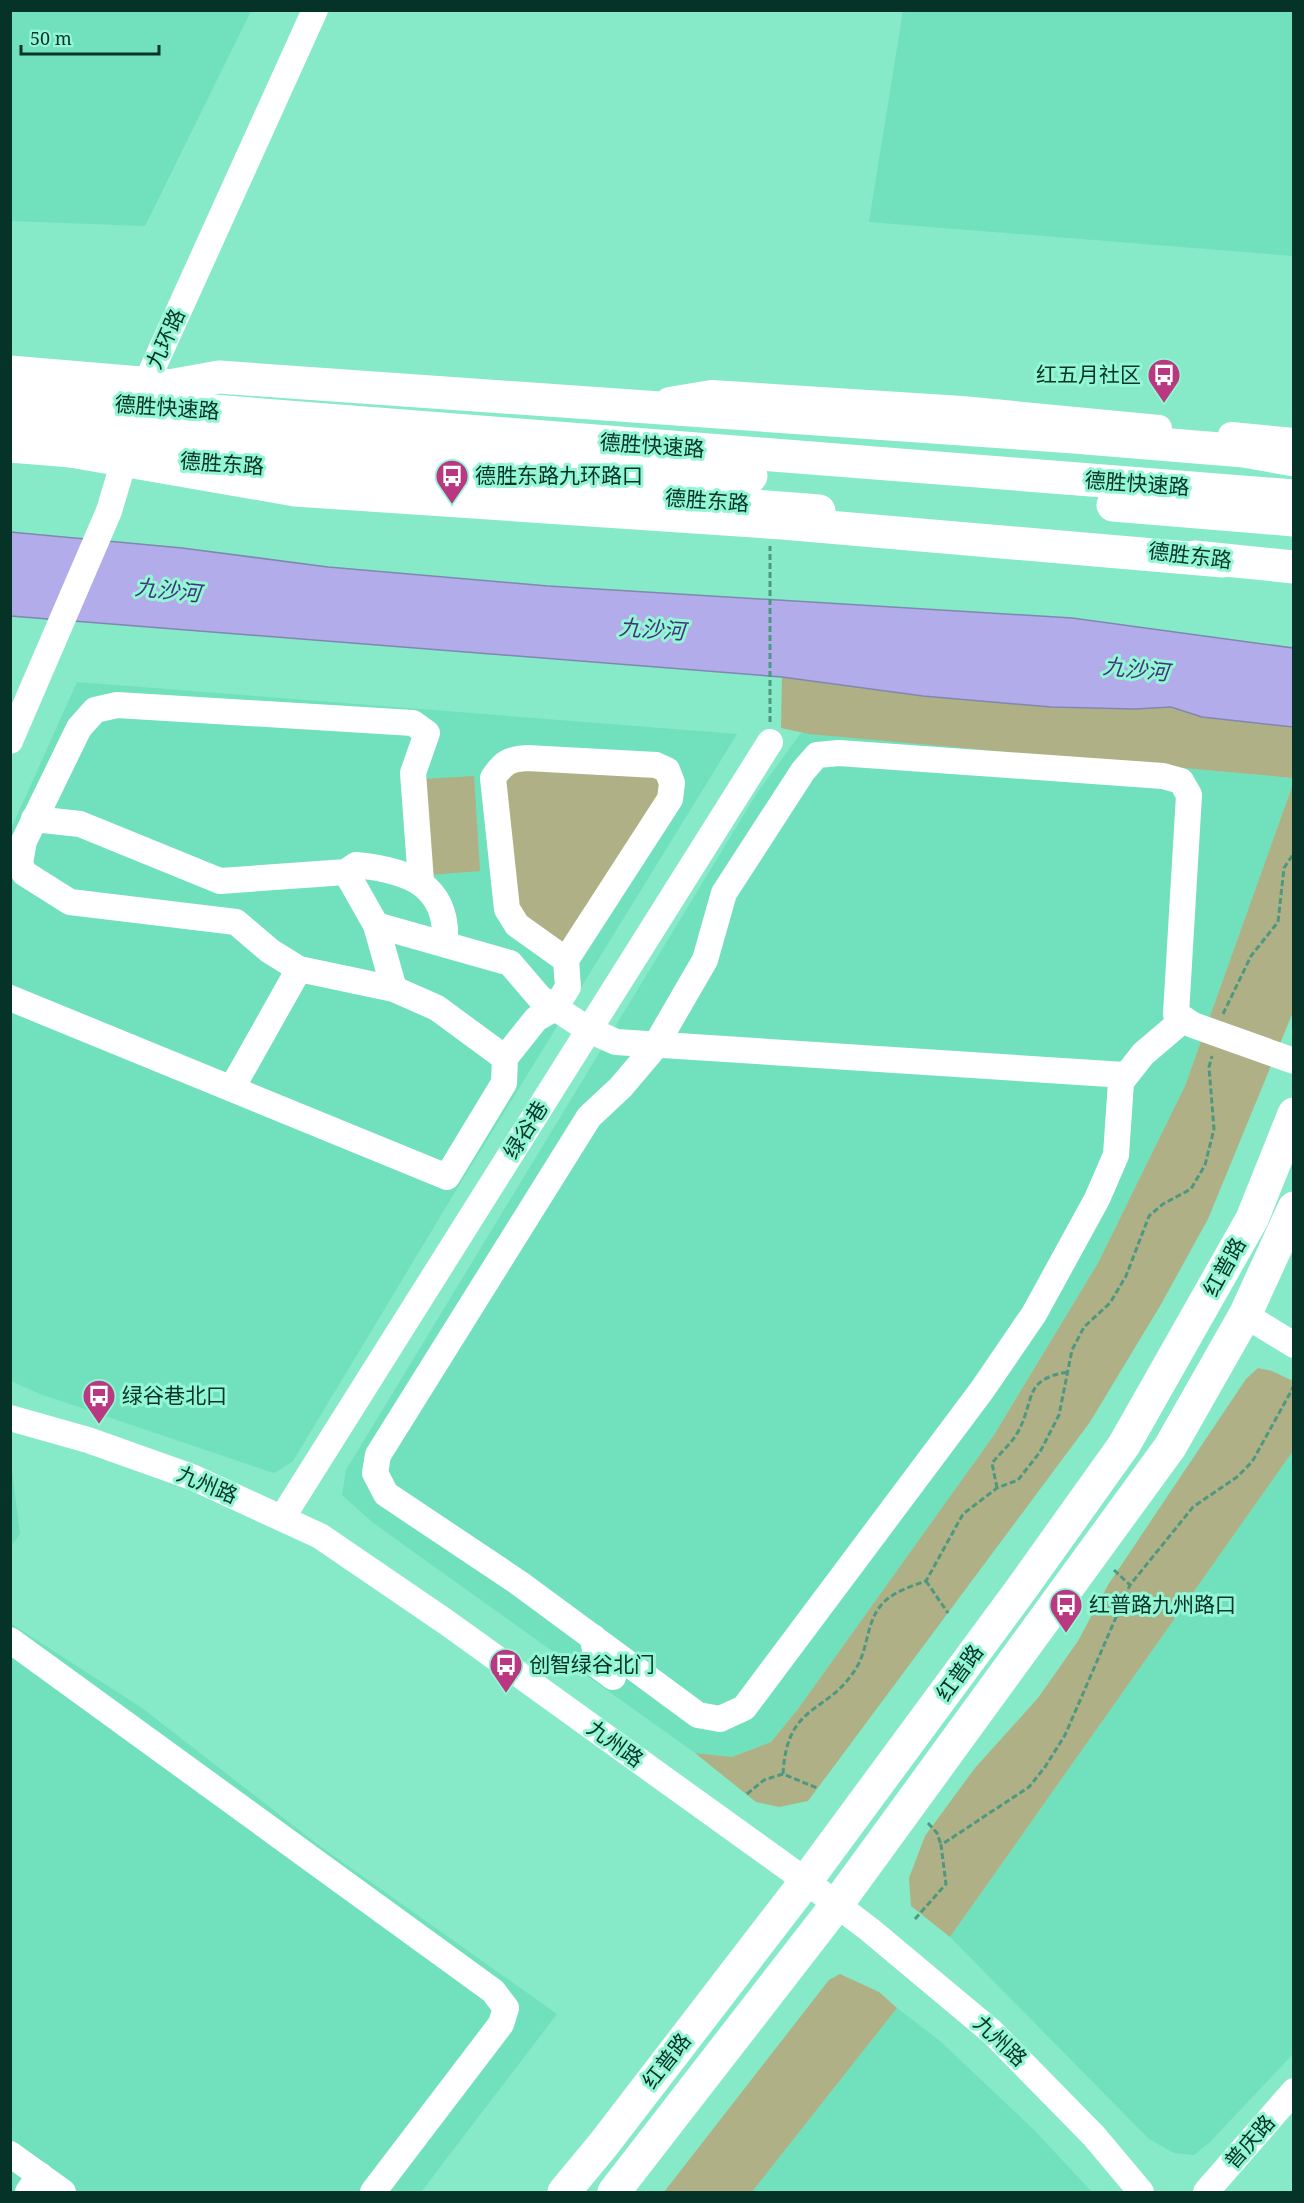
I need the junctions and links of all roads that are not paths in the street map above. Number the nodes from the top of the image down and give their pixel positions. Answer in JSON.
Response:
{"nodes":[{"id":1,"x":315,"y":10,"type":"edge"},
{"id":2,"x":10,"y":372,"type":"edge"},
{"id":3,"x":146,"y":383,"type":"junction"},
{"id":4,"x":10,"y":395,"type":"edge"},
{"id":5,"x":80,"y":401,"type":"junction"},
{"id":6,"x":585,"y":415,"type":"junction"},
{"id":7,"x":10,"y":425,"type":"edge"},
{"id":8,"x":10,"y":441,"type":"edge"},
{"id":9,"x":1293,"y":441,"type":"edge"},
{"id":10,"x":10,"y":446,"type":"edge"},
{"id":11,"x":126,"y":456,"type":"junction"},
{"id":12,"x":1293,"y":460,"type":"edge"},
{"id":13,"x":1293,"y":467,"type":"edge"},
{"id":14,"x":1293,"y":496,"type":"edge"},
{"id":15,"x":1293,"y":520,"type":"edge"},
{"id":16,"x":1223,"y":561,"type":"junction"},
{"id":17,"x":1293,"y":567,"type":"edge"},
{"id":18,"x":10,"y":741,"type":"edge"},
{"id":19,"x":770,"y":742,"type":"road end"},
{"id":20,"x":34,"y":819,"type":"junction"},
{"id":21,"x":346,"y":873,"type":"junction"},
{"id":22,"x":17,"y":875,"type":"edge"},
{"id":23,"x":421,"y":881,"type":"junction"},
{"id":24,"x":376,"y":925,"type":"junction"},
{"id":25,"x":445,"y":944,"type":"junction"},
{"id":26,"x":566,"y":960,"type":"junction"},
{"id":27,"x":299,"y":969,"type":"junction"},
{"id":28,"x":394,"y":989,"type":"junction"},
{"id":29,"x":10,"y":998,"type":"edge"},
{"id":30,"x":555,"y":1008,"type":"junction"},
{"id":31,"x":1184,"y":1019,"type":"junction"},
{"id":32,"x":589,"y":1030,"type":"junction"},
{"id":33,"x":656,"y":1045,"type":"junction"},
{"id":34,"x":505,"y":1058,"type":"junction"},
{"id":35,"x":1293,"y":1061,"type":"edge"},
{"id":36,"x":1125,"y":1075,"type":"junction"},
{"id":37,"x":232,"y":1088,"type":"junction"},
{"id":38,"x":1293,"y":1114,"type":"edge"},
{"id":39,"x":1293,"y":1208,"type":"edge"},
{"id":40,"x":1245,"y":1315,"type":"junction"},
{"id":41,"x":1293,"y":1344,"type":"edge"},
{"id":42,"x":10,"y":1418,"type":"edge"},
{"id":43,"x":282,"y":1518,"type":"junction"},
{"id":44,"x":592,"y":1637,"type":"junction"},
{"id":45,"x":10,"y":1640,"type":"edge"},
{"id":46,"x":612,"y":1677,"type":"dead end"},
{"id":47,"x":806,"y":1881,"type":"junction"},
{"id":48,"x":837,"y":1903,"type":"junction"},
{"id":49,"x":1293,"y":2091,"type":"edge"},
{"id":50,"x":10,"y":2154,"type":"edge"},
{"id":51,"x":34,"y":2184,"type":"edge"},
{"id":52,"x":63,"y":2193,"type":"edge"},
{"id":53,"x":373,"y":2193,"type":"edge"},
{"id":54,"x":564,"y":2193,"type":"edge"},
{"id":55,"x":614,"y":2193,"type":"edge"},
{"id":56,"x":1141,"y":2193,"type":"edge"},
{"id":57,"x":1206,"y":2193,"type":"edge"}],
"edges":[{"from":1,"to":3,"type":"street","name":"九环路"},
{"from":2,"to":3,"type":"main road"},
{"from":3,"to":6,"type":"main road"},
{"from":3,"to":11,"type":"street","name":"九环路"},
{"from":4,"to":5,"type":"main road","name":"德胜快速路"},
{"from":5,"to":12,"type":"main road"},
{"from":5,"to":14,"type":"main road","name":"德胜快速路"},
{"from":6,"to":9,"type":"street"},
{"from":6,"to":13,"type":"main road"},
{"from":7,"to":15,"type":"main road","name":"德胜快速路"},
{"from":8,"to":16,"type":"main road"},
{"from":10,"to":11,"type":"main road","name":"德胜东路"},
{"from":11,"to":16,"type":"main road","name":"德胜东路"},
{"from":11,"to":18,"type":"street","name":"九环路"},
{"from":16,"to":17,"type":"main road","name":"德胜东路"},
{"from":19,"to":32,"type":"street","name":"绿谷巷"},
{"from":20,"to":21,"type":"street"},
{"from":20,"to":22,"type":"street"},
{"from":20,"to":23,"type":"street"},
{"from":21,"to":23,"type":"street"},
{"from":21,"to":24,"type":"street"},
{"from":22,"to":27,"type":"street"},
{"from":23,"to":25,"type":"street"},
{"from":24,"to":25,"type":"street"},
{"from":24,"to":28,"type":"street"},
{"from":25,"to":30,"type":"street"},
{"from":26,"to":26,"type":"street"},
{"from":26,"to":30,"type":"street"},
{"from":27,"to":28,"type":"street"},
{"from":27,"to":37,"type":"street"},
{"from":28,"to":34,"type":"street"},
{"from":29,"to":37,"type":"street"},
{"from":30,"to":32,"type":"street"},
{"from":30,"to":34,"type":"street"},
{"from":31,"to":33,"type":"street"},
{"from":31,"to":35,"type":"street"},
{"from":31,"to":36,"type":"street"},
{"from":32,"to":33,"type":"street"},
{"from":32,"to":43,"type":"street","name":"绿谷巷"},
{"from":33,"to":36,"type":"street"},
{"from":33,"to":44,"type":"street"},
{"from":34,"to":37,"type":"street"},
{"from":36,"to":44,"type":"street"},
{"from":38,"to":47,"type":"main road","name":"红普路"},
{"from":39,"to":40,"type":"main road","name":"红普路"},
{"from":40,"to":41,"type":"street"},
{"from":40,"to":48,"type":"main road","name":"红普路"},
{"from":42,"to":43,"type":"street","name":"九州路"},
{"from":43,"to":47,"type":"street","name":"九州路"},
{"from":44,"to":46,"type":"street"},
{"from":45,"to":53,"type":"street"},
{"from":47,"to":48,"type":"street","name":"九州路"},
{"from":47,"to":54,"type":"main road","name":"红普路"},
{"from":48,"to":55,"type":"main road","name":"红普路"},
{"from":48,"to":56,"type":"street","name":"九州路"},
{"from":49,"to":57,"type":"street","name":"普庆路"},
{"from":50,"to":51,"type":"street"},
{"from":51,"to":52,"type":"street"}]}
